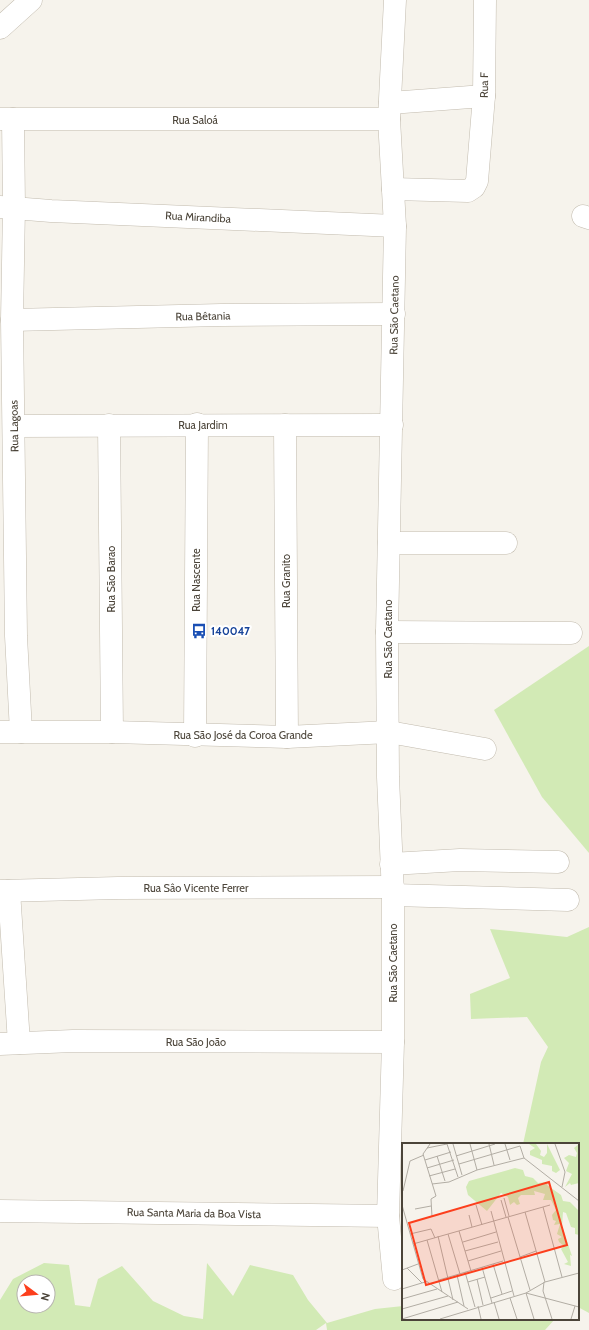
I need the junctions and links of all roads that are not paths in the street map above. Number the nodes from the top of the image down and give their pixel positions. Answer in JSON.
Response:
{"nodes":[{"id":1,"x":30,"y":0,"type":"edge"},
{"id":2,"x":395,"y":0,"type":"edge"},
{"id":3,"x":485,"y":0,"type":"edge"},
{"id":4,"x":0,"y":28,"type":"edge"},
{"id":5,"x":484,"y":96,"type":"junction"},
{"id":6,"x":390,"y":111,"type":"junction"},
{"id":7,"x":6,"y":119,"type":"edge"},
{"id":8,"x":393,"y":190,"type":"junction"},
{"id":9,"x":7,"y":207,"type":"edge"},
{"id":10,"x":395,"y":226,"type":"junction"},
{"id":11,"x":6,"y":293,"type":"edge"},
{"id":12,"x":394,"y":314,"type":"junction"},
{"id":13,"x":12,"y":320,"type":"junction"},
{"id":14,"x":7,"y":371,"type":"edge"},
{"id":15,"x":197,"y":424,"type":"junction"},
{"id":16,"x":110,"y":425,"type":"junction"},
{"id":17,"x":284,"y":425,"type":"junction"},
{"id":18,"x":392,"y":425,"type":"junction"},
{"id":19,"x":14,"y":426,"type":"junction"},
{"id":20,"x":8,"y":531,"type":"edge"},
{"id":21,"x":389,"y":543,"type":"junction"},
{"id":22,"x":506,"y":543,"type":"dead end"},
{"id":23,"x":387,"y":632,"type":"junction"},
{"id":24,"x":571,"y":633,"type":"dead end"},
{"id":25,"x":8,"y":636,"type":"edge"},
{"id":26,"x":0,"y":732,"type":"edge"},
{"id":27,"x":21,"y":732,"type":"junction"},
{"id":28,"x":112,"y":732,"type":"junction"},
{"id":29,"x":389,"y":732,"type":"junction"},
{"id":30,"x":195,"y":736,"type":"junction"},
{"id":31,"x":287,"y":737,"type":"junction"},
{"id":32,"x":485,"y":749,"type":"dead end"},
{"id":33,"x":558,"y":862,"type":"dead end"},
{"id":34,"x":391,"y":864,"type":"junction"},
{"id":35,"x":4,"y":891,"type":"edge"},
{"id":36,"x":393,"y":891,"type":"junction"},
{"id":37,"x":568,"y":900,"type":"dead end"},
{"id":38,"x":393,"y":1042,"type":"junction"},
{"id":39,"x":10,"y":1044,"type":"edge"},
{"id":40,"x":0,"y":1211,"type":"edge"},
{"id":41,"x":388,"y":1216,"type":"junction"},
{"id":42,"x":394,"y":1279,"type":"dead end"}],
"edges":[{"from":1,"to":4,"type":"street"},
{"from":2,"to":6,"type":"street","name":"Rua São Caetano"},
{"from":3,"to":5,"type":"street","name":"Rua F"},
{"from":5,"to":6,"type":"street","name":"Rua Saloá"},
{"from":5,"to":8,"type":"street","name":"Rua F"},
{"from":6,"to":7,"type":"street","name":"Rua Saloá"},
{"from":6,"to":8,"type":"street","name":"Rua São Caetano"},
{"from":7,"to":9,"type":"street","name":"Rua Lagoas"},
{"from":8,"to":10,"type":"street","name":"Rua São Caetano"},
{"from":9,"to":10,"type":"street","name":"Rua Mirandiba"},
{"from":9,"to":11,"type":"street","name":"Rua Lagoas"},
{"from":10,"to":12,"type":"street","name":"Rua São Caetano"},
{"from":11,"to":13,"type":"street","name":"Rua Lagoas"},
{"from":12,"to":13,"type":"street","name":"Rua Bêtania"},
{"from":12,"to":18,"type":"street","name":"Rua São Caetano"},
{"from":13,"to":14,"type":"street","name":"Rua Lagoas"},
{"from":14,"to":19,"type":"street","name":"Rua Lagoas"},
{"from":15,"to":16,"type":"street","name":"Rua Jardim"},
{"from":15,"to":17,"type":"street","name":"Rua Jardim"},
{"from":15,"to":30,"type":"street","name":"Rua Nascente"},
{"from":16,"to":19,"type":"street","name":"Rua Jardim"},
{"from":16,"to":28,"type":"street","name":"Rua São Barao"},
{"from":17,"to":18,"type":"street","name":"Rua Jardim"},
{"from":17,"to":31,"type":"street","name":"Rua Granito"},
{"from":18,"to":21,"type":"street","name":"Rua São Caetano"},
{"from":19,"to":20,"type":"street","name":"Rua Lagoas"},
{"from":20,"to":25,"type":"street","name":"Rua Lagoas"},
{"from":21,"to":22,"type":"street"},
{"from":21,"to":23,"type":"street","name":"Rua São Caetano"},
{"from":23,"to":24,"type":"street"},
{"from":23,"to":29,"type":"street","name":"Rua São Caetano"},
{"from":25,"to":27,"type":"street","name":"Rua Lagoas"},
{"from":26,"to":27,"type":"street","name":"Rua São José da Coroa Grande"},
{"from":27,"to":28,"type":"street","name":"Rua São José da Coroa Grande"},
{"from":28,"to":30,"type":"street","name":"Rua São José da Coroa Grande"},
{"from":29,"to":31,"type":"street","name":"Rua São José da Coroa Grande"},
{"from":29,"to":32,"type":"street","name":"Rua São José da Coroa Grande"},
{"from":29,"to":34,"type":"street","name":"Rua São Caetano"},
{"from":30,"to":31,"type":"street","name":"Rua São José da Coroa Grande"},
{"from":33,"to":34,"type":"street"},
{"from":34,"to":36,"type":"street","name":"Rua São Caetano"},
{"from":35,"to":36,"type":"street","name":"Rua Sâo Vicente Ferrer"},
{"from":35,"to":39,"type":"street"},
{"from":36,"to":37,"type":"street","name":"Rua Sâo Vicente Ferrer"},
{"from":36,"to":38,"type":"street","name":"Rua São Caetano"},
{"from":38,"to":39,"type":"street","name":"Rua São João"},
{"from":38,"to":41,"type":"street","name":"Rua São Caetano"},
{"from":40,"to":41,"type":"street","name":"Rua Santa Maria da Boa Vista"},
{"from":41,"to":42,"type":"street","name":"Rua São Caetano"}]}
